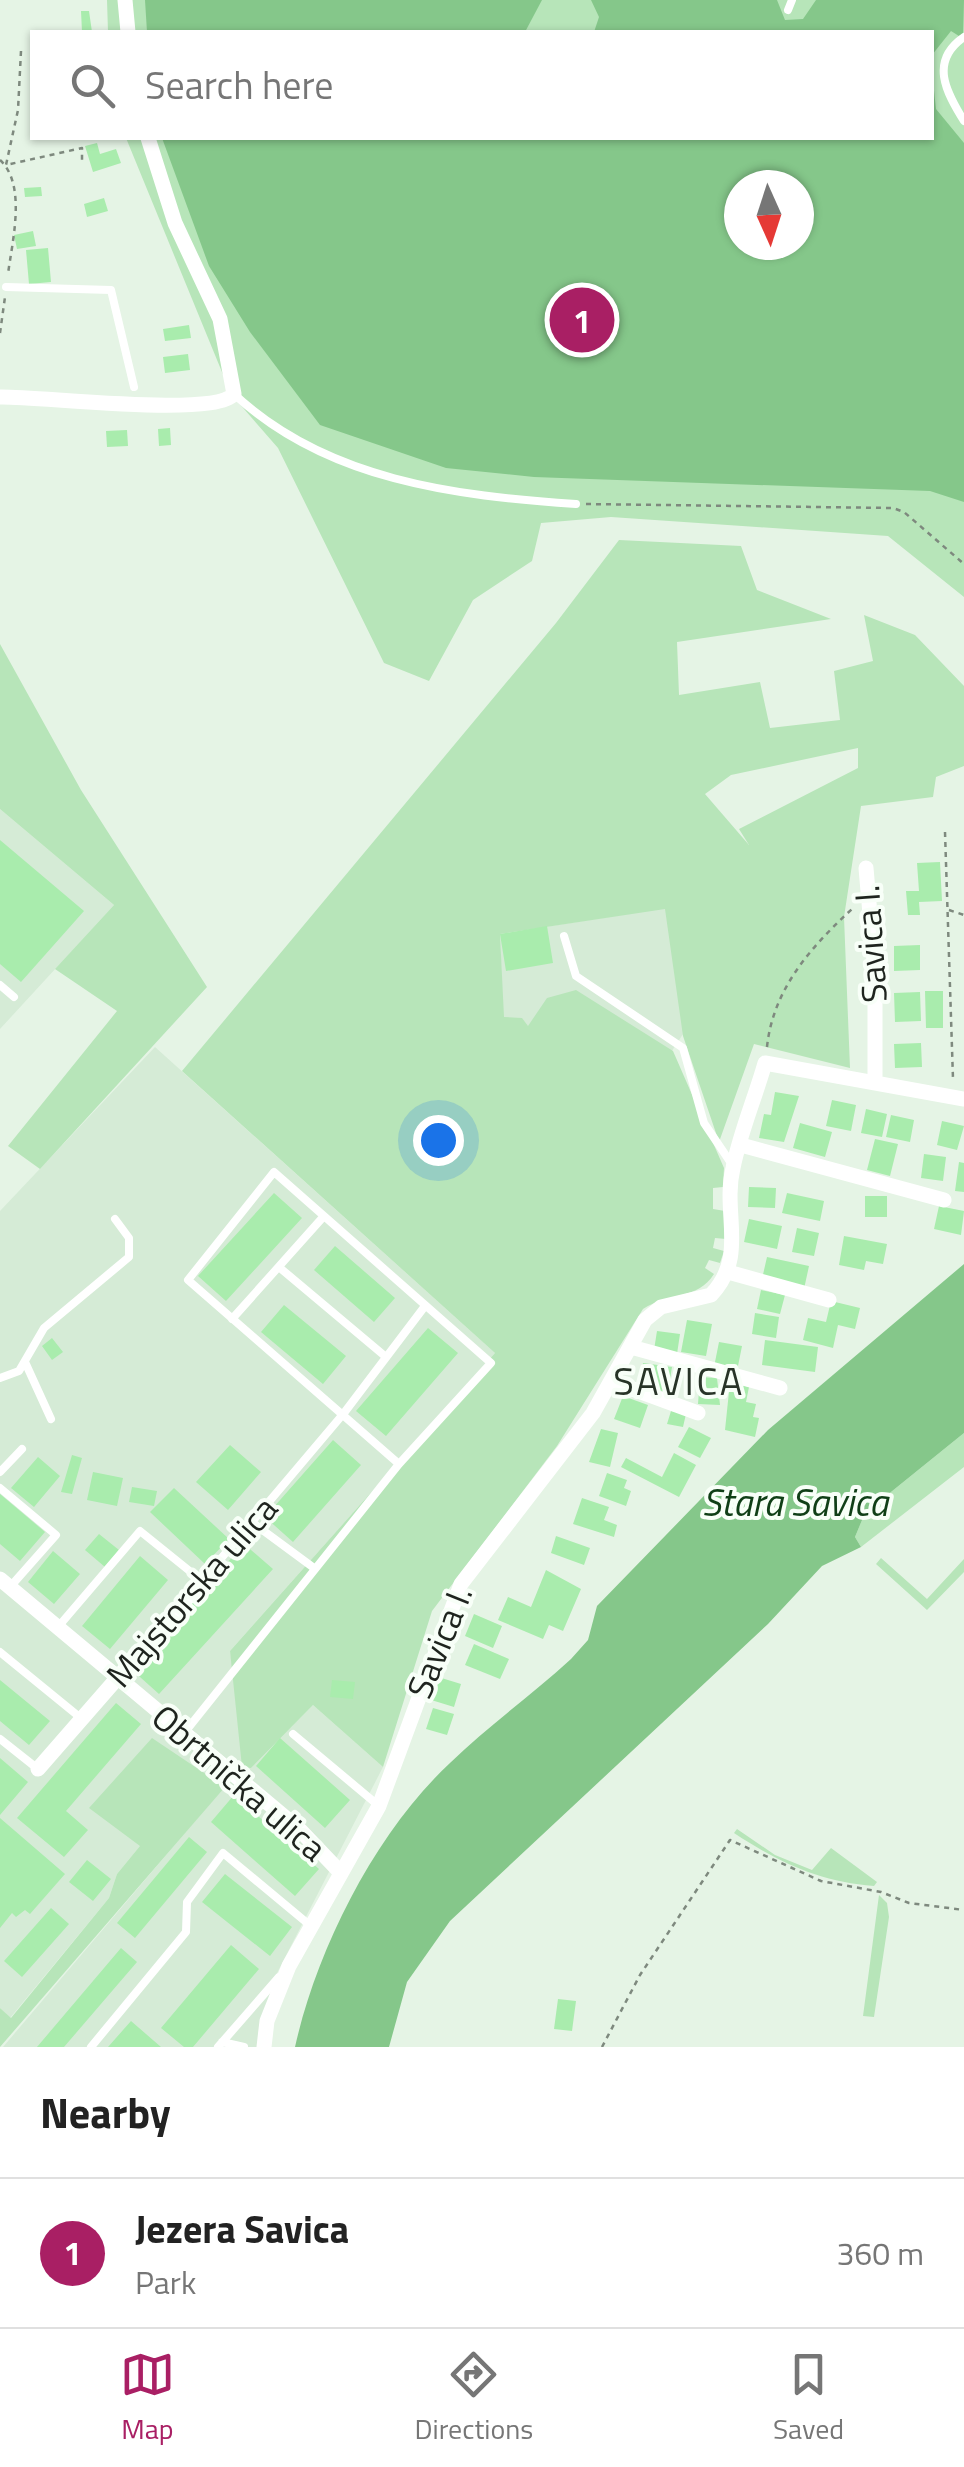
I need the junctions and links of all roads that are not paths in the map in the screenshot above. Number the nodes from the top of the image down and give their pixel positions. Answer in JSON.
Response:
{"nodes":[{"id":1,"x":126,"y":0,"type":"edge"},
{"id":2,"x":792,"y":0,"type":"edge"},
{"id":3,"x":788,"y":10,"type":"dead end"},
{"id":4,"x":128,"y":30,"type":"edge"},
{"id":5,"x":964,"y":37,"type":"edge"},
{"id":6,"x":964,"y":121,"type":"edge"},
{"id":7,"x":149,"y":140,"type":"edge"},
{"id":8,"x":6,"y":286,"type":"road end"},
{"id":9,"x":134,"y":387,"type":"dead end"},
{"id":10,"x":234,"y":394,"type":"junction"},
{"id":11,"x":0,"y":397,"type":"edge"},
{"id":12,"x":576,"y":504,"type":"road end"},
{"id":13,"x":866,"y":868,"type":"dead end"},
{"id":14,"x":564,"y":936,"type":"dead end"},
{"id":15,"x":0,"y":985,"type":"edge"},
{"id":16,"x":14,"y":997,"type":"dead end"},
{"id":17,"x":875,"y":1080,"type":"junction"},
{"id":18,"x":958,"y":1097,"type":"edge"},
{"id":19,"x":742,"y":1145,"type":"junction"},
{"id":20,"x":733,"y":1166,"type":"junction"},
{"id":21,"x":944,"y":1200,"type":"dead end"},
{"id":22,"x":324,"y":1216,"type":"junction"},
{"id":23,"x":115,"y":1219,"type":"dead end"},
{"id":24,"x":280,"y":1268,"type":"junction"},
{"id":25,"x":728,"y":1272,"type":"junction"},
{"id":26,"x":829,"y":1300,"type":"dead end"},
{"id":27,"x":425,"y":1306,"type":"junction"},
{"id":28,"x":232,"y":1320,"type":"junction"},
{"id":29,"x":631,"y":1347,"type":"junction"},
{"id":30,"x":386,"y":1357,"type":"junction"},
{"id":31,"x":25,"y":1362,"type":"junction"},
{"id":32,"x":0,"y":1378,"type":"edge"},
{"id":33,"x":611,"y":1381,"type":"junction"},
{"id":34,"x":780,"y":1388,"type":"dead end"},
{"id":35,"x":344,"y":1413,"type":"junction"},
{"id":36,"x":698,"y":1413,"type":"dead end"},
{"id":37,"x":51,"y":1419,"type":"dead end"},
{"id":38,"x":22,"y":1449,"type":"dead end"},
{"id":39,"x":399,"y":1464,"type":"junction"},
{"id":40,"x":0,"y":1472,"type":"edge"},
{"id":41,"x":0,"y":1488,"type":"edge"},
{"id":42,"x":253,"y":1523,"type":"junction"},
{"id":43,"x":314,"y":1568,"type":"junction"},
{"id":44,"x":202,"y":1581,"type":"junction"},
{"id":45,"x":3,"y":1587,"type":"edge"},
{"id":46,"x":56,"y":1630,"type":"junction"},
{"id":47,"x":0,"y":1652,"type":"edge"},
{"id":48,"x":116,"y":1680,"type":"junction"},
{"id":49,"x":82,"y":1720,"type":"junction"},
{"id":50,"x":185,"y":1732,"type":"junction"},
{"id":51,"x":293,"y":1734,"type":"dead end"},
{"id":52,"x":0,"y":1738,"type":"edge"},
{"id":53,"x":38,"y":1769,"type":"joint"},
{"id":54,"x":378,"y":1806,"type":"junction"},
{"id":55,"x":340,"y":1872,"type":"junction"},
{"id":56,"x":312,"y":1927,"type":"junction"},
{"id":57,"x":289,"y":1966,"type":"junction"},
{"id":58,"x":220,"y":2044,"type":"edge"},
{"id":59,"x":90,"y":2047,"type":"edge"},
{"id":60,"x":244,"y":2047,"type":"edge"},
{"id":61,"x":264,"y":2047,"type":"edge"}],
"edges":[{"from":1,"to":4,"type":"street"},
{"from":2,"to":3,"type":"lane"},
{"from":5,"to":6,"type":"lane"},
{"from":7,"to":10,"type":"street"},
{"from":8,"to":9,"type":"lane"},
{"from":10,"to":11,"type":"street"},
{"from":10,"to":12,"type":"lane"},
{"from":13,"to":17,"type":"street","name":"Savica I."},
{"from":14,"to":20,"type":"lane"},
{"from":15,"to":16,"type":"lane"},
{"from":17,"to":18,"type":"street"},
{"from":17,"to":19,"type":"street"},
{"from":19,"to":20,"type":"street"},
{"from":19,"to":21,"type":"street"},
{"from":20,"to":25,"type":"street"},
{"from":22,"to":24,"type":"lane"},
{"from":22,"to":27,"type":"lane"},
{"from":22,"to":28,"type":"lane"},
{"from":23,"to":31,"type":"lane"},
{"from":24,"to":28,"type":"lane"},
{"from":24,"to":30,"type":"lane"},
{"from":25,"to":26,"type":"street"},
{"from":25,"to":29,"type":"street","name":"Savica I."},
{"from":27,"to":30,"type":"lane","name":"Majstorska ulica"},
{"from":27,"to":39,"type":"lane"},
{"from":28,"to":35,"type":"lane"},
{"from":29,"to":33,"type":"street","name":"Savica I."},
{"from":29,"to":34,"type":"street"},
{"from":30,"to":35,"type":"lane","name":"Majstorska ulica"},
{"from":31,"to":32,"type":"lane"},
{"from":31,"to":37,"type":"lane"},
{"from":33,"to":36,"type":"street"},
{"from":33,"to":54,"type":"street","name":"Savica I."},
{"from":35,"to":39,"type":"lane"},
{"from":35,"to":42,"type":"lane","name":"Majstorska ulica"},
{"from":38,"to":40,"type":"lane"},
{"from":39,"to":43,"type":"lane"},
{"from":41,"to":45,"type":"lane"},
{"from":42,"to":43,"type":"lane"},
{"from":42,"to":44,"type":"lane","name":"Majstorska ulica"},
{"from":43,"to":50,"type":"lane"},
{"from":44,"to":46,"type":"lane"},
{"from":44,"to":48,"type":"street","name":"Majstorska ulica"},
{"from":45,"to":46,"type":"street","name":"Obrtnička ulica"},
{"from":46,"to":48,"type":"street","name":"Obrtnička ulica"},
{"from":47,"to":49,"type":"lane"},
{"from":48,"to":49,"type":"street","name":"Majstorska ulica"},
{"from":48,"to":50,"type":"street","name":"Obrtnička ulica"},
{"from":49,"to":53,"type":"street","name":"Majstorska ulica"},
{"from":50,"to":55,"type":"street","name":"Obrtnička ulica"},
{"from":51,"to":54,"type":"lane"},
{"from":52,"to":53,"type":"lane"},
{"from":54,"to":55,"type":"street","name":"Savica I."},
{"from":55,"to":56,"type":"street","name":"Savica I."},
{"from":56,"to":57,"type":"street","name":"Savica I."},
{"from":56,"to":59,"type":"lane"},
{"from":57,"to":58,"type":"lane","name":"Savica I."},
{"from":57,"to":61,"type":"street","name":"Savica I."},
{"from":58,"to":60,"type":"lane","name":"Savica I."}]}
